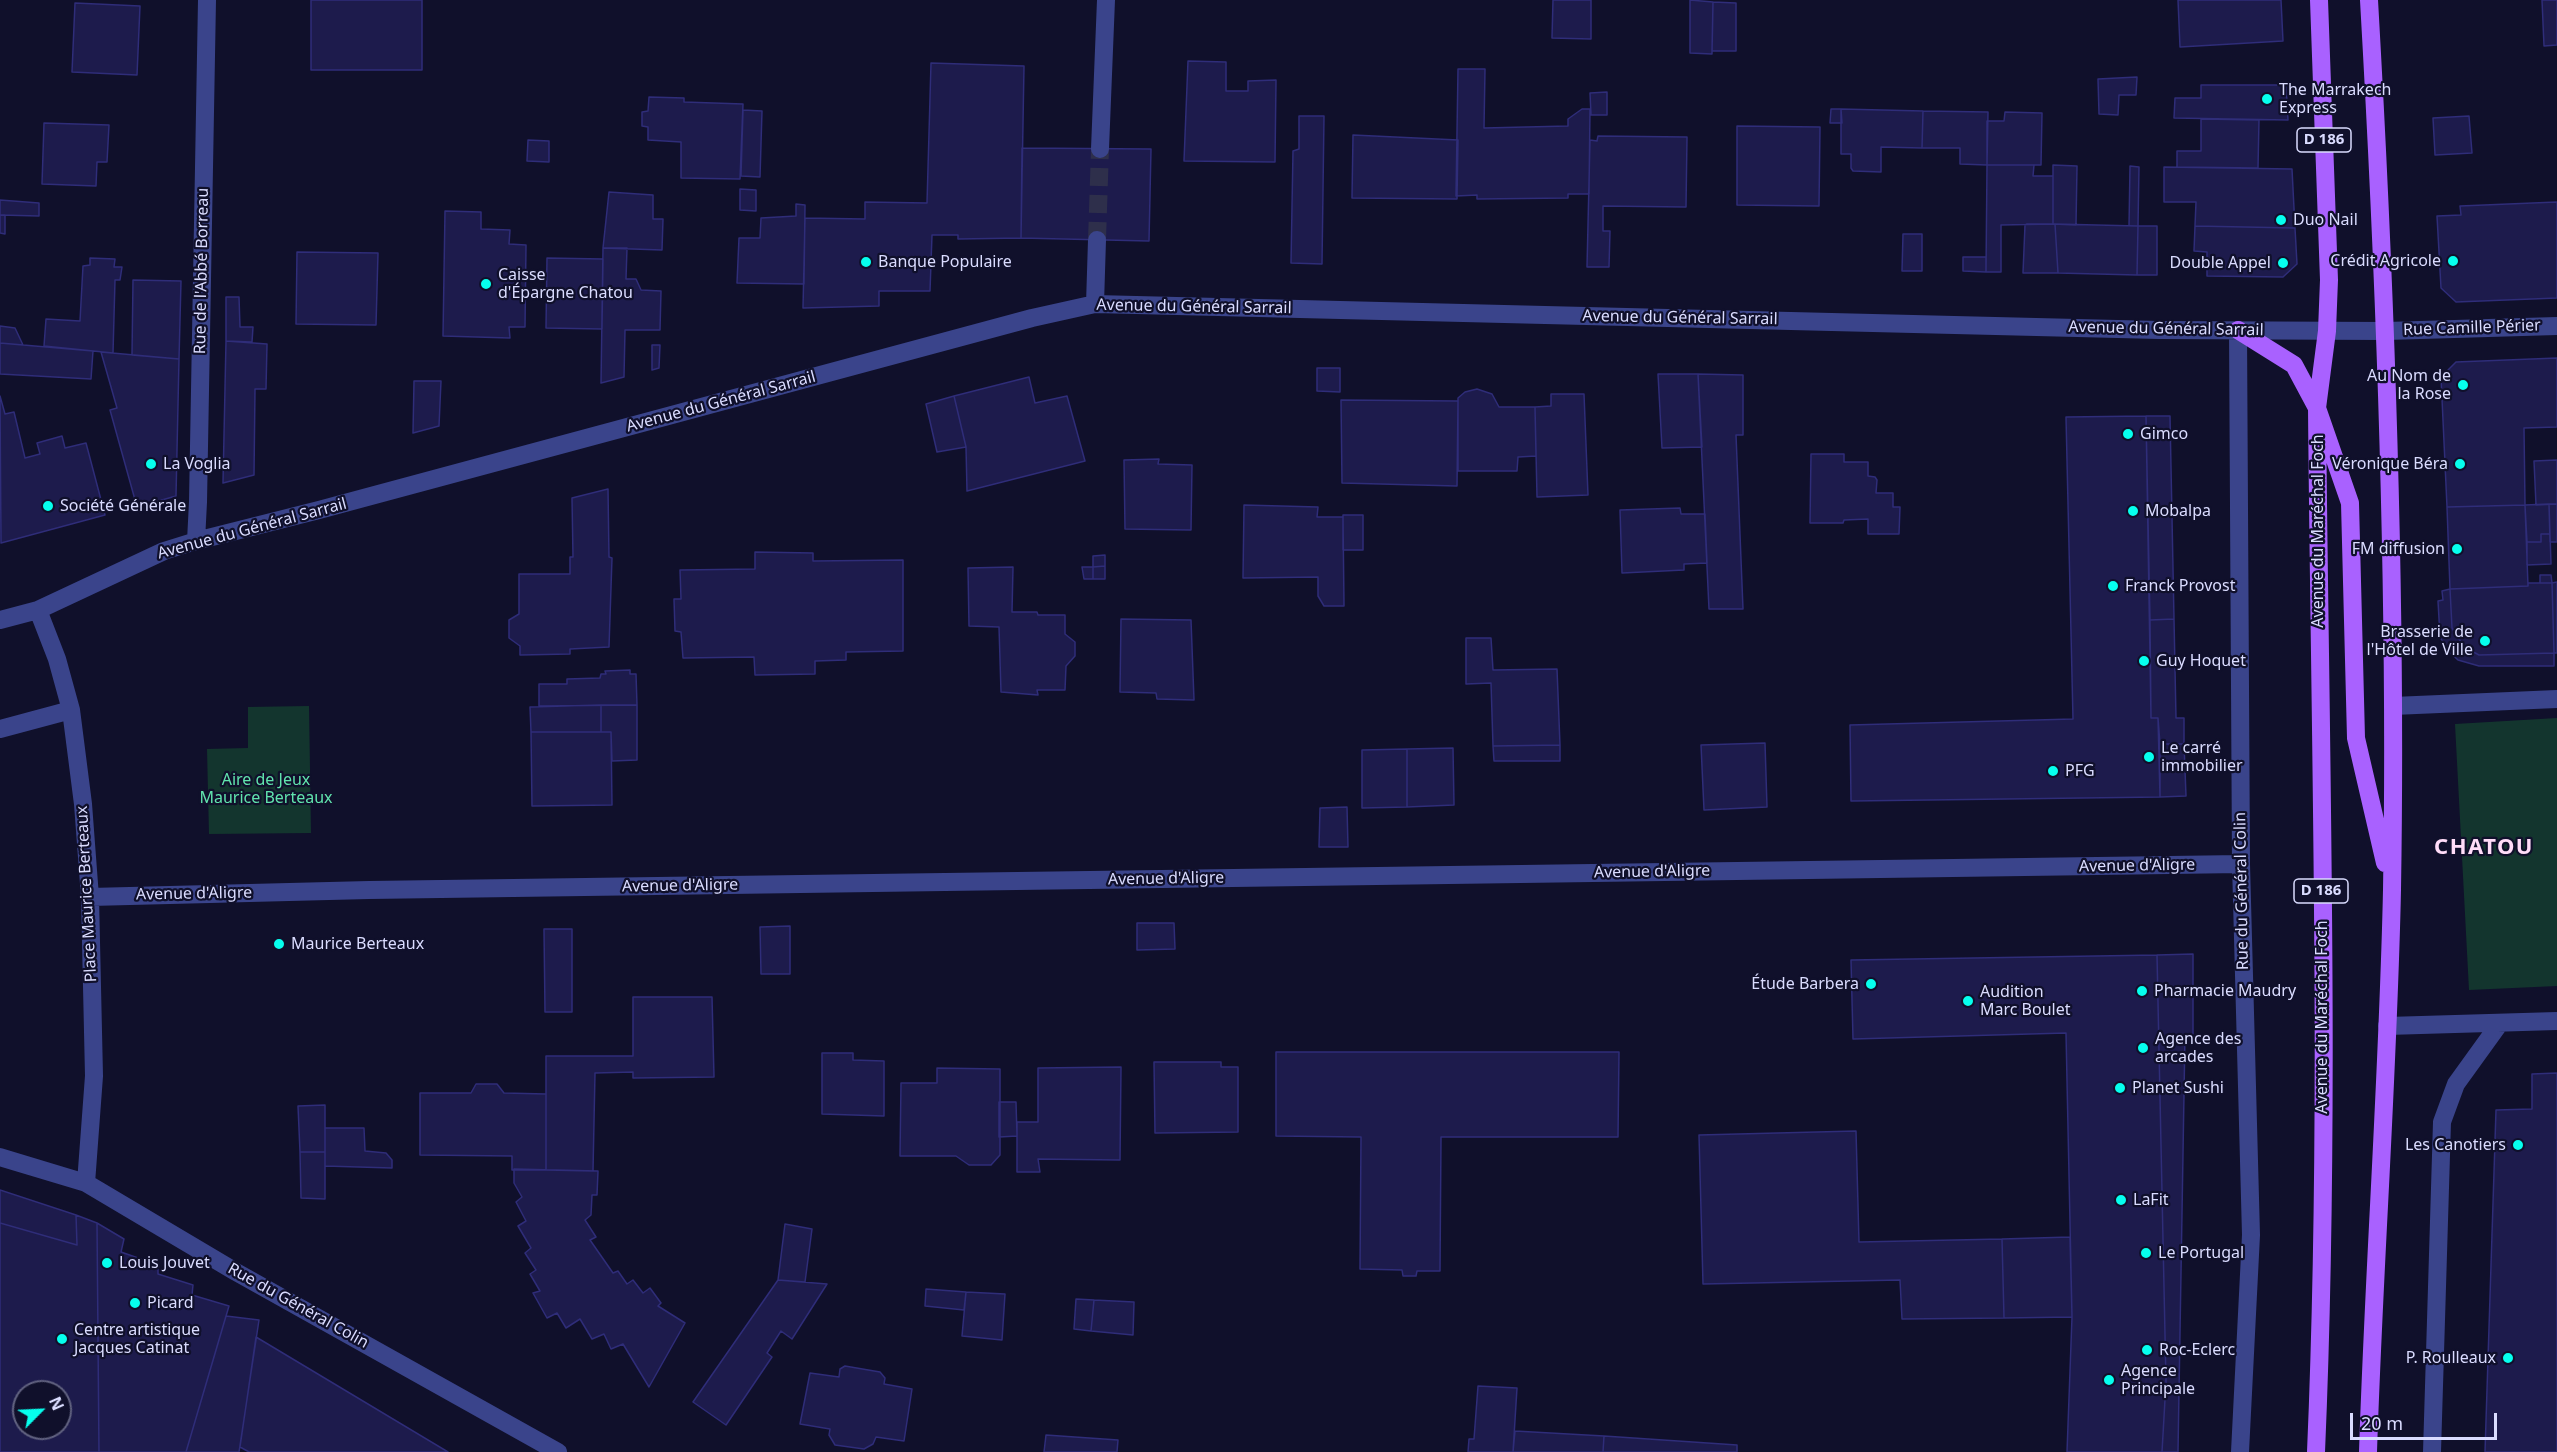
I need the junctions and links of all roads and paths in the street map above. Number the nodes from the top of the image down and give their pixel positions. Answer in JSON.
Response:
{"nodes":[{"id":1,"x":207,"y":0,"type":"edge"},
{"id":2,"x":1107,"y":0,"type":"edge"},
{"id":3,"x":2319,"y":0,"type":"edge"},
{"id":4,"x":2369,"y":0,"type":"edge"},
{"id":5,"x":1100,"y":149,"type":"tunnel mouth"},
{"id":6,"x":1097,"y":240,"type":"tunnel mouth"},
{"id":7,"x":1095,"y":304,"type":"junction"},
{"id":8,"x":2557,"y":326,"type":"edge"},
{"id":9,"x":2238,"y":330,"type":"junction"},
{"id":10,"x":2327,"y":331,"type":"junction"},
{"id":11,"x":2386,"y":331,"type":"junction"},
{"id":12,"x":2317,"y":408,"type":"junction"},
{"id":13,"x":196,"y":542,"type":"junction"},
{"id":14,"x":38,"y":610,"type":"junction"},
{"id":15,"x":0,"y":620,"type":"edge"},
{"id":16,"x":2557,"y":699,"type":"edge"},
{"id":17,"x":2393,"y":706,"type":"junction"},
{"id":18,"x":72,"y":710,"type":"junction"},
{"id":19,"x":0,"y":729,"type":"edge"},
{"id":20,"x":2241,"y":864,"type":"junction"},
{"id":21,"x":2392,"y":891,"type":"junction"},
{"id":22,"x":90,"y":897,"type":"junction"},
{"id":23,"x":2557,"y":1021,"type":"edge"},
{"id":24,"x":2500,"y":1023,"type":"junction"},
{"id":25,"x":2387,"y":1026,"type":"junction"},
{"id":26,"x":0,"y":1157,"type":"edge"},
{"id":27,"x":86,"y":1183,"type":"junction"},
{"id":28,"x":558,"y":1452,"type":"edge"},
{"id":29,"x":2240,"y":1452,"type":"edge"},
{"id":30,"x":2316,"y":1452,"type":"edge"},
{"id":31,"x":2368,"y":1452,"type":"edge"},
{"id":32,"x":2432,"y":1452,"type":"edge"}],
"edges":[{"from":1,"to":13,"type":"street","name":"Rue de l'Abbé Borreau"},
{"from":2,"to":5,"type":"street"},
{"from":3,"to":10,"type":"main road","name":"Avenue du Maréchal Foch","number":"D 186"},
{"from":4,"to":11,"type":"main road","number":"D 186"},
{"from":6,"to":7,"type":"street"},
{"from":7,"to":9,"type":"street","name":"Avenue du Général Sarrail"},
{"from":7,"to":13,"type":"street","name":"Avenue du Général Sarrail"},
{"from":8,"to":11,"type":"street","name":"Rue Camille Périer"},
{"from":9,"to":10,"type":"street","name":"Avenue du Général Sarrail"},
{"from":9,"to":12,"type":"main road","number":"D 186"},
{"from":9,"to":20,"type":"street","name":"Rue du Général Colin"},
{"from":10,"to":11,"type":"street"},
{"from":10,"to":12,"type":"main road","name":"Avenue du Maréchal Foch","number":"D 186"},
{"from":11,"to":17,"type":"main road","number":"D 186"},
{"from":12,"to":21,"type":"main road","number":"D 186"},
{"from":12,"to":30,"type":"main road","name":"Avenue du Maréchal Foch","number":"D 186"},
{"from":13,"to":14,"type":"street","name":"Avenue du Général Sarrail"},
{"from":14,"to":15,"type":"street","name":"Avenue du Général Sarrail"},
{"from":14,"to":18,"type":"street","name":"Place Maurice Berteaux"},
{"from":16,"to":17,"type":"street"},
{"from":17,"to":21,"type":"main road","number":"D 186"},
{"from":18,"to":19,"type":"street"},
{"from":18,"to":22,"type":"street","name":"Place Maurice Berteaux"},
{"from":20,"to":22,"type":"street","name":"Avenue d'Aligre"},
{"from":20,"to":29,"type":"street","name":"Rue du Général Colin"},
{"from":21,"to":25,"type":"main road","number":"D 186"},
{"from":22,"to":27,"type":"street","name":"Place Maurice Berteaux"},
{"from":23,"to":24,"type":"street"},
{"from":24,"to":25,"type":"street"},
{"from":24,"to":32,"type":"street"},
{"from":25,"to":31,"type":"main road","number":"D 186"},
{"from":26,"to":27,"type":"street","name":"Rue du Général Colin"},
{"from":27,"to":28,"type":"street","name":"Rue du Général Colin"}]}
